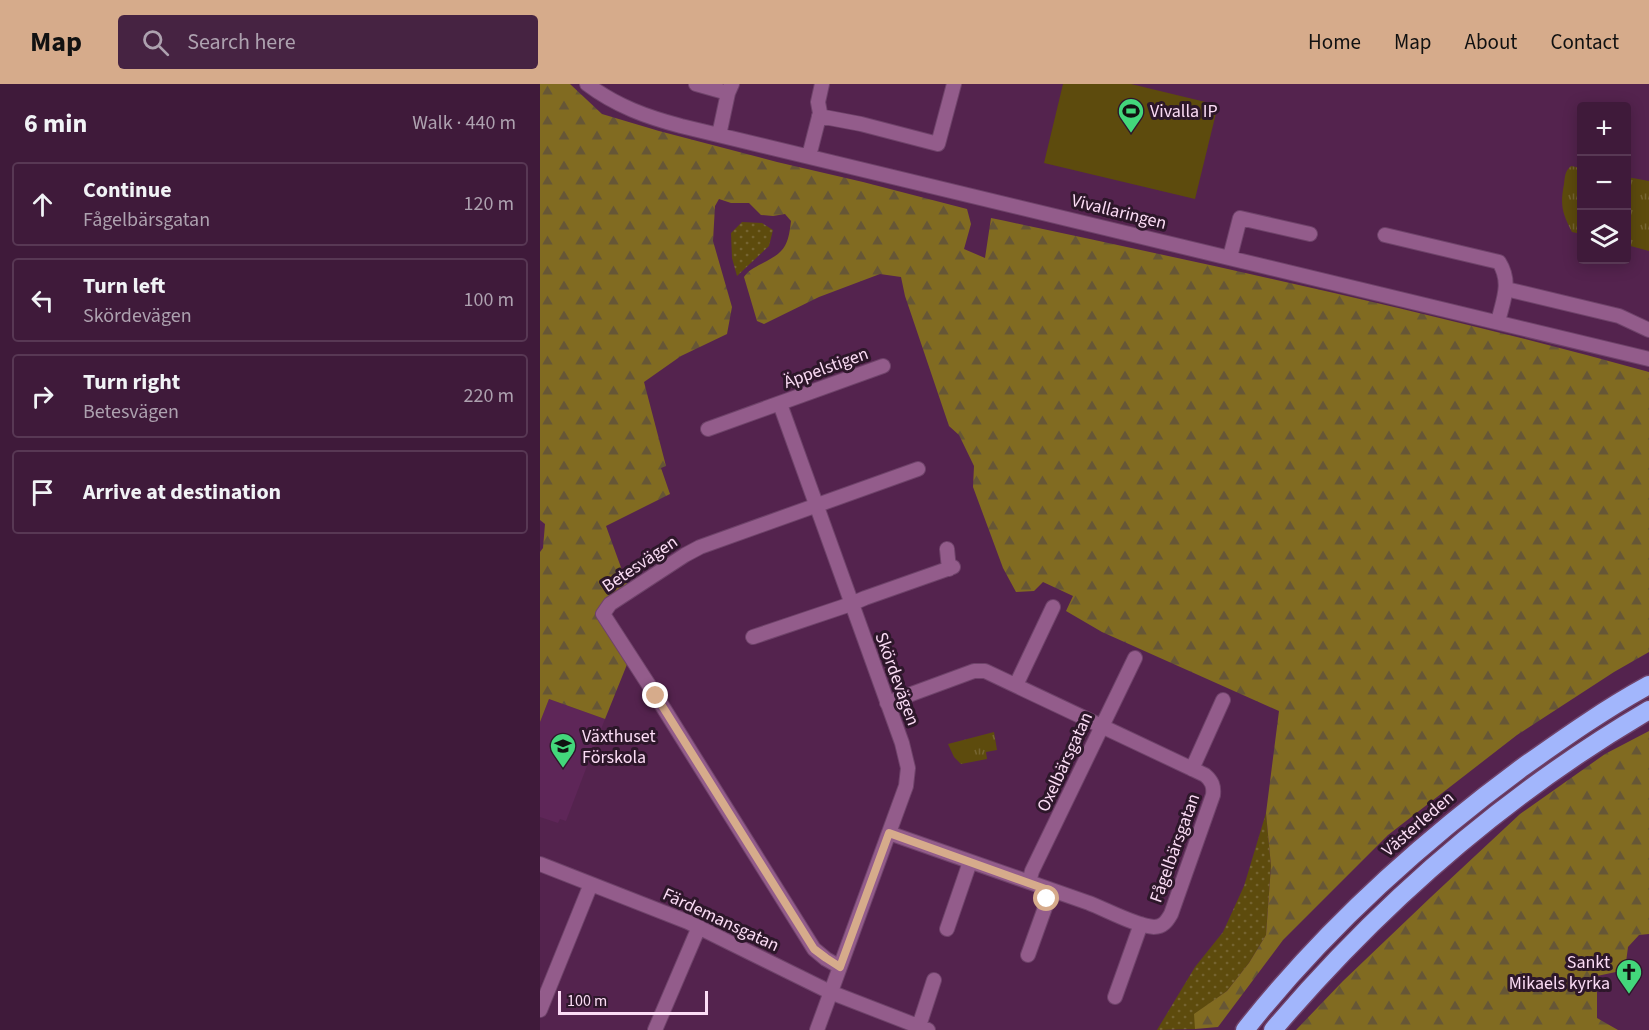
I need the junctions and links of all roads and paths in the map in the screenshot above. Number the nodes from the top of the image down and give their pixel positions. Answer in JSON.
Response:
{"nodes":[{"id":1,"x":587,"y":84,"type":"edge"},
{"id":2,"x":696,"y":84,"type":"edge"},
{"id":3,"x":822,"y":84,"type":"edge"},
{"id":4,"x":954,"y":84,"type":"edge"},
{"id":5,"x":730,"y":88,"type":"edge"},
{"id":6,"x":819,"y":116,"type":"junction"},
{"id":7,"x":719,"y":135,"type":"junction"},
{"id":8,"x":808,"y":156,"type":"junction"},
{"id":9,"x":1310,"y":234,"type":"dead end"},
{"id":10,"x":1385,"y":235,"type":"dead end"},
{"id":11,"x":1230,"y":258,"type":"junction"},
{"id":12,"x":1506,"y":289,"type":"junction"},
{"id":13,"x":1498,"y":322,"type":"junction"},
{"id":14,"x":1649,"y":330,"type":"edge"},
{"id":15,"x":1649,"y":359,"type":"edge"},
{"id":16,"x":883,"y":366,"type":"dead end"},
{"id":17,"x":780,"y":404,"type":"junction"},
{"id":18,"x":708,"y":429,"type":"dead end"},
{"id":19,"x":918,"y":469,"type":"dead end"},
{"id":20,"x":816,"y":505,"type":"junction"},
{"id":21,"x":947,"y":549,"type":"dead end"},
{"id":22,"x":851,"y":604,"type":"junction"},
{"id":23,"x":1053,"y":607,"type":"dead end"},
{"id":24,"x":753,"y":637,"type":"dead end"},
{"id":25,"x":1135,"y":657,"type":"dead end"},
{"id":26,"x":1016,"y":685,"type":"junction"},
{"id":27,"x":1649,"y":685,"type":"edge"},
{"id":28,"x":1223,"y":700,"type":"dead end"},
{"id":29,"x":887,"y":703,"type":"junction"},
{"id":30,"x":1649,"y":710,"type":"edge"},
{"id":31,"x":1101,"y":726,"type":"junction"},
{"id":32,"x":1191,"y":769,"type":"junction"},
{"id":33,"x":889,"y":833,"type":"junction"},
{"id":34,"x":970,"y":861,"type":"junction"},
{"id":35,"x":540,"y":864,"type":"edge"},
{"id":36,"x":1029,"y":882,"type":"junction"},
{"id":37,"x":591,"y":884,"type":"junction"},
{"id":38,"x":1051,"y":891,"type":"junction"},
{"id":39,"x":1141,"y":924,"type":"junction"},
{"id":40,"x":699,"y":927,"type":"junction"},
{"id":41,"x":947,"y":929,"type":"dead end"},
{"id":42,"x":1028,"y":955,"type":"dead end"},
{"id":43,"x":840,"y":967,"type":"junction"},
{"id":44,"x":934,"y":980,"type":"dead end"},
{"id":45,"x":830,"y":992,"type":"junction"},
{"id":46,"x":1115,"y":997,"type":"dead end"},
{"id":47,"x":540,"y":1010,"type":"edge"},
{"id":48,"x":923,"y":1028,"type":"edge"},
{"id":49,"x":655,"y":1030,"type":"edge"},
{"id":50,"x":817,"y":1030,"type":"edge"},
{"id":51,"x":1245,"y":1030,"type":"edge"},
{"id":52,"x":1273,"y":1030,"type":"edge"}],
"edges":[{"from":1,"to":7,"type":"street","name":"Vivallaringen"},
{"from":2,"to":5,"type":"street"},
{"from":3,"to":6,"type":"street"},
{"from":4,"to":6,"type":"street"},
{"from":5,"to":7,"type":"street"},
{"from":6,"to":8,"type":"street"},
{"from":7,"to":8,"type":"street","name":"Vivallaringen"},
{"from":8,"to":11,"type":"street","name":"Vivallaringen"},
{"from":9,"to":11,"type":"street"},
{"from":10,"to":12,"type":"street"},
{"from":11,"to":13,"type":"street","name":"Vivallaringen"},
{"from":12,"to":13,"type":"street"},
{"from":12,"to":14,"type":"street"},
{"from":13,"to":15,"type":"street","name":"Vivallaringen"},
{"from":16,"to":17,"type":"street","name":"Äppelstigen"},
{"from":17,"to":18,"type":"street","name":"Äppelstigen"},
{"from":17,"to":20,"type":"street","name":"Skördevägen"},
{"from":19,"to":20,"type":"street","name":"Betesvägen"},
{"from":20,"to":22,"type":"street","name":"Skördevägen"},
{"from":20,"to":43,"type":"street","name":"Betesvägen"},
{"from":21,"to":22,"type":"street"},
{"from":22,"to":24,"type":"street"},
{"from":22,"to":29,"type":"street","name":"Skördevägen"},
{"from":23,"to":26,"type":"street"},
{"from":25,"to":31,"type":"street","name":"Oxelbärsgatan"},
{"from":26,"to":29,"type":"street","name":"Fågelbärsgatan"},
{"from":26,"to":31,"type":"street","name":"Fågelbärsgatan"},
{"from":27,"to":51,"type":"highway","name":"Västerleden"},
{"from":28,"to":32,"type":"street","name":"Fågelbärsgatan"},
{"from":29,"to":33,"type":"street","name":"Skördevägen"},
{"from":30,"to":52,"type":"highway"},
{"from":31,"to":32,"type":"street","name":"Fågelbärsgatan"},
{"from":31,"to":36,"type":"street","name":"Oxelbärsgatan"},
{"from":32,"to":39,"type":"street","name":"Fågelbärsgatan"},
{"from":33,"to":34,"type":"street","name":"Fågelbärsgatan"},
{"from":33,"to":43,"type":"street","name":"Skördevägen"},
{"from":34,"to":36,"type":"street","name":"Fågelbärsgatan"},
{"from":34,"to":41,"type":"street"},
{"from":35,"to":37,"type":"street","name":"Färdemansgatan"},
{"from":36,"to":38,"type":"street","name":"Fågelbärsgatan"},
{"from":37,"to":40,"type":"street","name":"Färdemansgatan"},
{"from":37,"to":47,"type":"street"},
{"from":38,"to":39,"type":"street","name":"Fågelbärsgatan"},
{"from":38,"to":42,"type":"street"},
{"from":39,"to":46,"type":"street","name":"Fågelbärsgatan"},
{"from":40,"to":45,"type":"street","name":"Färdemansgatan"},
{"from":40,"to":49,"type":"street"},
{"from":43,"to":45,"type":"street","name":"Skördevägen"},
{"from":44,"to":48,"type":"street","name":"Färdemansgatan"},
{"from":45,"to":48,"type":"street","name":"Färdemansgatan"},
{"from":45,"to":50,"type":"street","name":"Skördevägen"}]}
